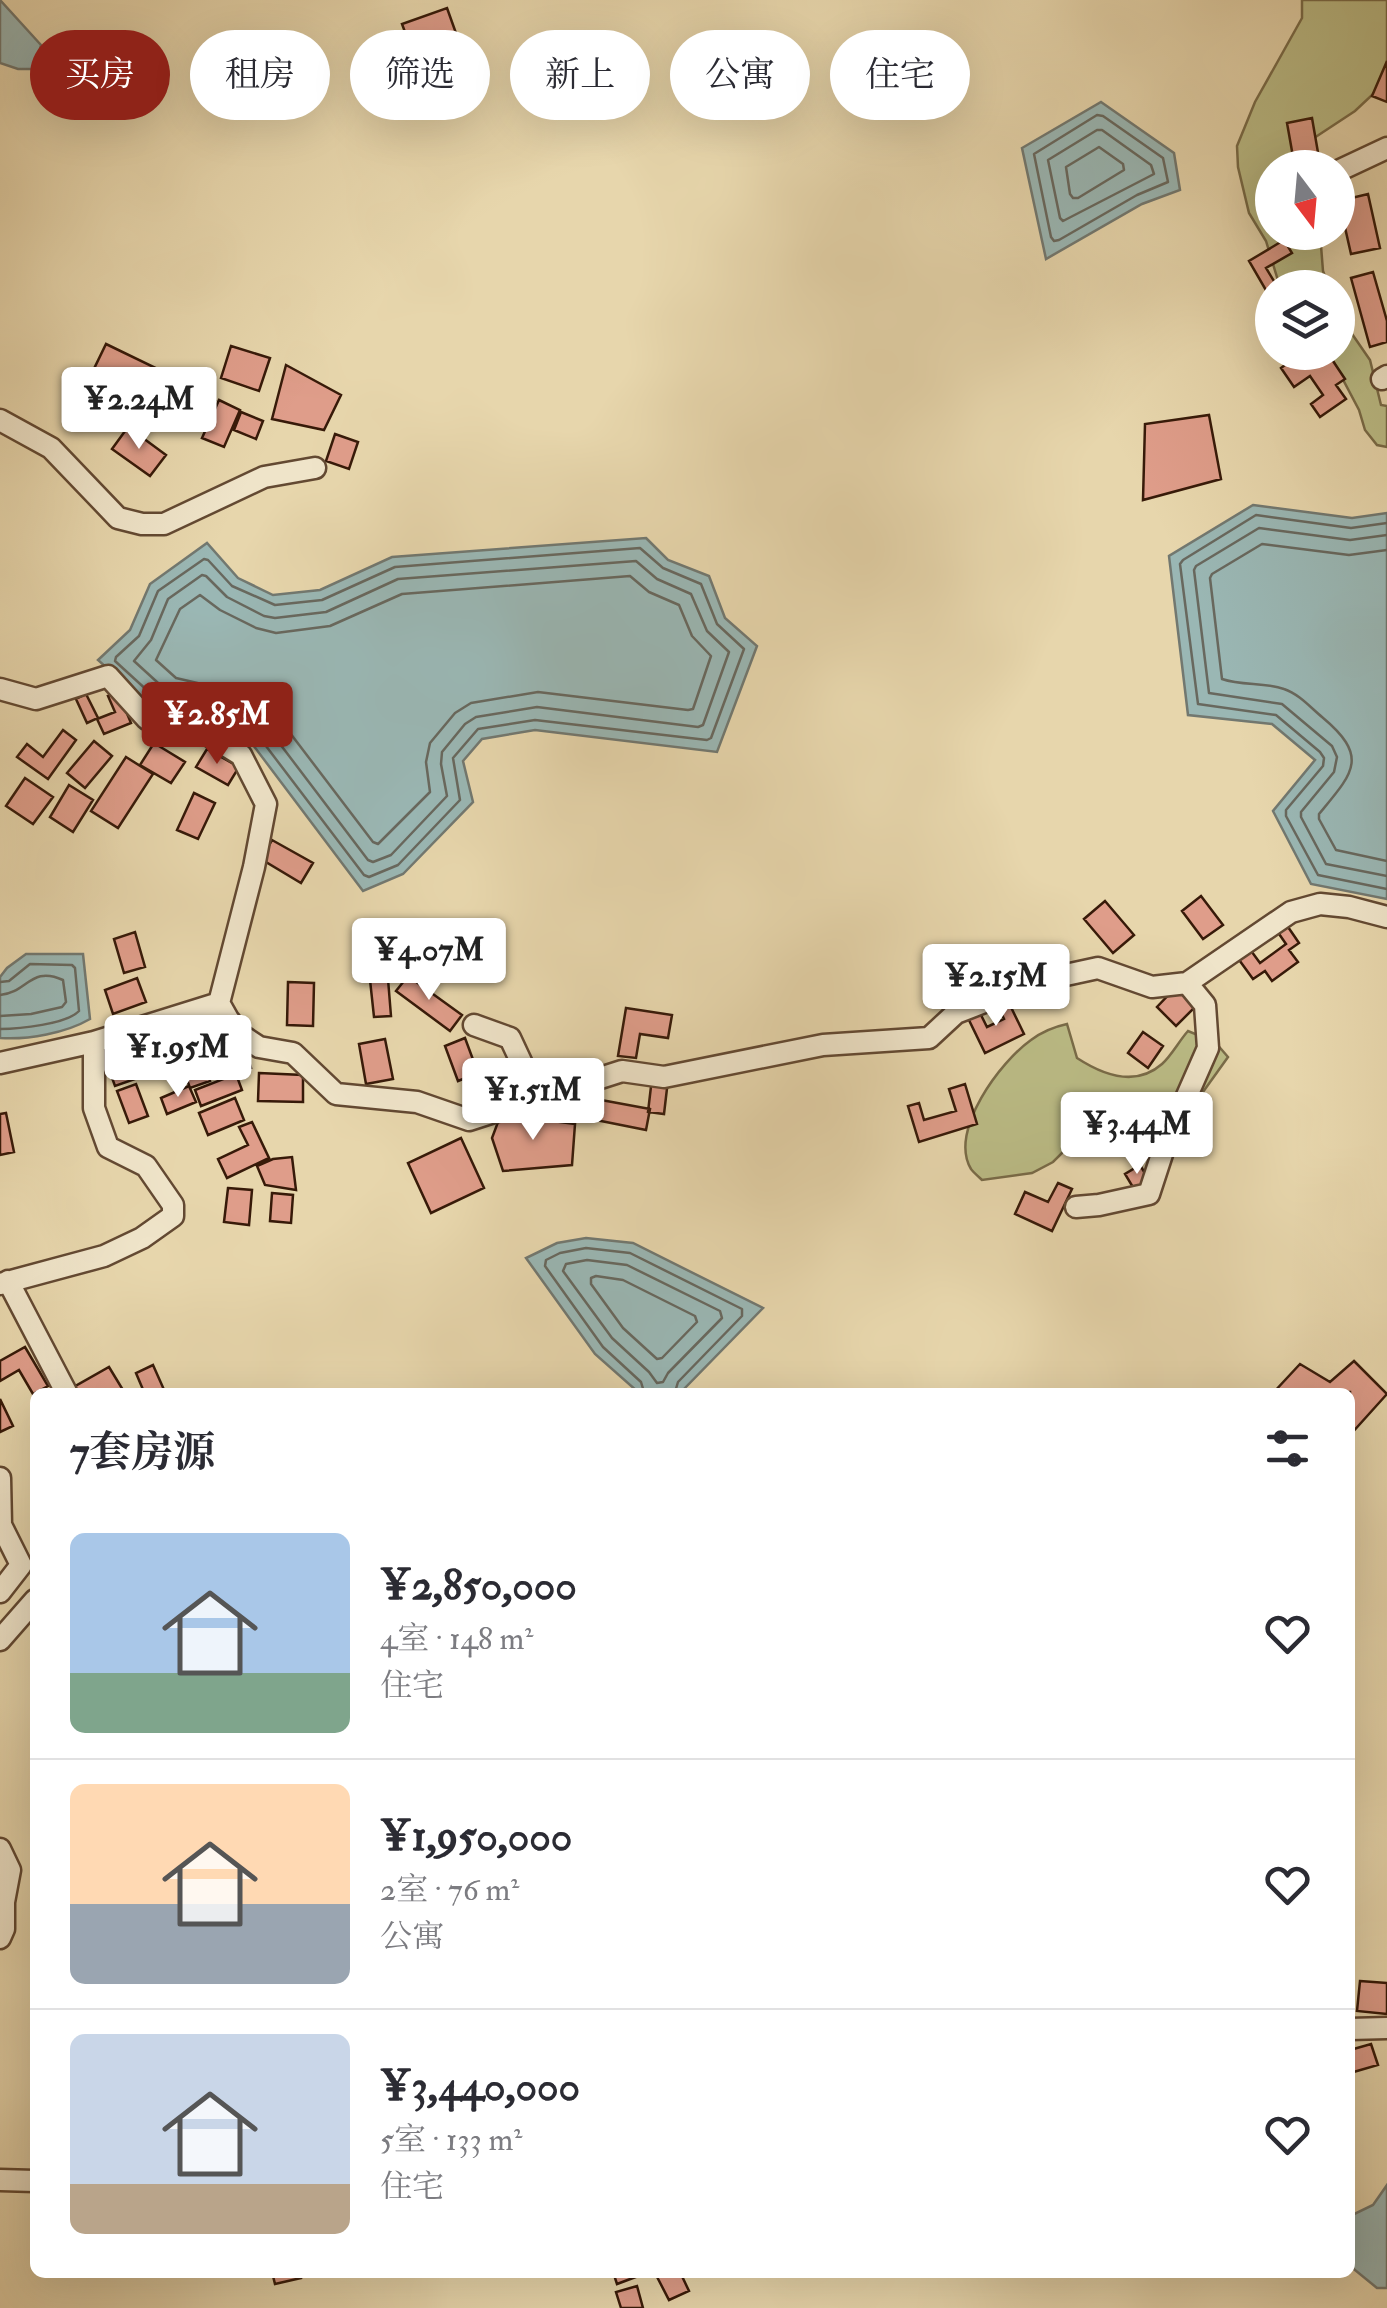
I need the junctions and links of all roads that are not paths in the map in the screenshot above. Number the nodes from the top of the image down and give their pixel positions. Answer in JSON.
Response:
{"nodes":[{"id":1,"x":1387,"y":148,"type":"edge"},
{"id":2,"x":1355,"y":163,"type":"edge"},
{"id":3,"x":0,"y":420,"type":"edge"},
{"id":4,"x":315,"y":468,"type":"dead end"},
{"id":5,"x":0,"y":690,"type":"edge"},
{"id":6,"x":1387,"y":917,"type":"edge"},
{"id":7,"x":1188,"y":983,"type":"junction"},
{"id":8,"x":219,"y":1003,"type":"junction"},
{"id":9,"x":474,"y":1025,"type":"dead end"},
{"id":10,"x":94,"y":1042,"type":"junction"},
{"id":11,"x":0,"y":1062,"type":"edge"},
{"id":12,"x":538,"y":1098,"type":"junction"},
{"id":13,"x":1076,"y":1207,"type":"dead end"},
{"id":14,"x":4,"y":1282,"type":"edge"},
{"id":15,"x":64,"y":1388,"type":"edge"},
{"id":16,"x":0,"y":1478,"type":"edge"},
{"id":17,"x":0,"y":1592,"type":"edge"},
{"id":18,"x":30,"y":1606,"type":"edge"},
{"id":19,"x":0,"y":1640,"type":"edge"},
{"id":20,"x":0,"y":1849,"type":"edge"},
{"id":21,"x":0,"y":1938,"type":"edge"},
{"id":22,"x":1355,"y":2028,"type":"edge"},
{"id":23,"x":1387,"y":2028,"type":"edge"},
{"id":24,"x":0,"y":2180,"type":"edge"},
{"id":25,"x":30,"y":2181,"type":"edge"}],
"edges":[{"from":1,"to":2,"type":"street"},
{"from":3,"to":4,"type":"street"},
{"from":5,"to":8,"type":"street"},
{"from":6,"to":7,"type":"street"},
{"from":7,"to":12,"type":"street"},
{"from":7,"to":13,"type":"street"},
{"from":8,"to":10,"type":"street"},
{"from":8,"to":12,"type":"street"},
{"from":9,"to":12,"type":"street"},
{"from":10,"to":11,"type":"street"},
{"from":10,"to":14,"type":"street"},
{"from":14,"to":15,"type":"street"},
{"from":16,"to":17,"type":"street"},
{"from":18,"to":19,"type":"street"},
{"from":20,"to":21,"type":"street"},
{"from":22,"to":23,"type":"street"},
{"from":24,"to":25,"type":"street"}]}
